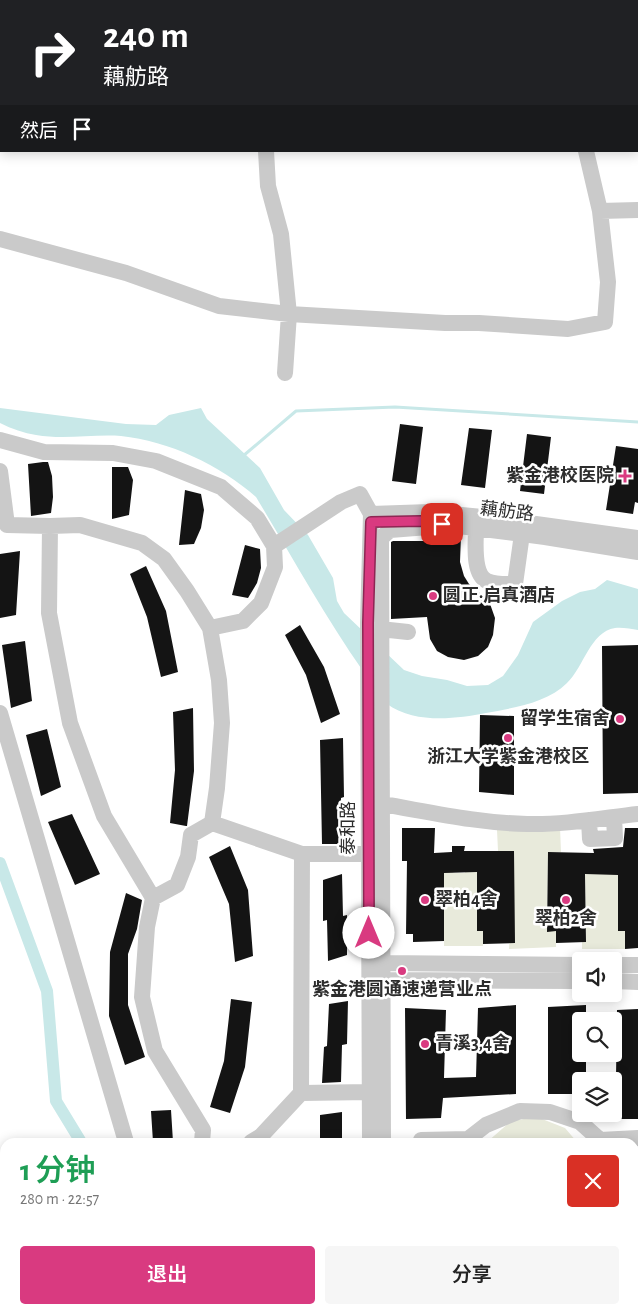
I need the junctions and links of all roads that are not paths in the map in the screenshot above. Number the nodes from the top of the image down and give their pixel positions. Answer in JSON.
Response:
{"nodes":[{"id":1,"x":266,"y":152,"type":"edge"},
{"id":2,"x":586,"y":152,"type":"edge"},
{"id":3,"x":638,"y":210,"type":"edge"},
{"id":4,"x":600,"y":211,"type":"junction"},
{"id":5,"x":0,"y":239,"type":"edge"},
{"id":6,"x":288,"y":314,"type":"junction"},
{"id":7,"x":286,"y":373,"type":"dead end"},
{"id":8,"x":0,"y":440,"type":"edge"},
{"id":9,"x":0,"y":471,"type":"edge"},
{"id":10,"x":371,"y":518,"type":"junction"},
{"id":11,"x":454,"y":525,"type":"junction"},
{"id":12,"x":50,"y":526,"type":"junction"},
{"id":13,"x":476,"y":528,"type":"junction"},
{"id":14,"x":522,"y":534,"type":"junction"},
{"id":15,"x":638,"y":538,"type":"edge"},
{"id":16,"x":278,"y":544,"type":"junction"},
{"id":17,"x":638,"y":552,"type":"edge"},
{"id":18,"x":210,"y":628,"type":"junction"},
{"id":19,"x":376,"y":629,"type":"junction"},
{"id":20,"x":408,"y":632,"type":"dead end"},
{"id":21,"x":374,"y":705,"type":"junction"},
{"id":22,"x":0,"y":713,"type":"edge"},
{"id":23,"x":382,"y":804,"type":"junction"},
{"id":24,"x":638,"y":814,"type":"edge"},
{"id":25,"x":212,"y":823,"type":"junction"},
{"id":26,"x":302,"y":854,"type":"junction"},
{"id":27,"x":368,"y":854,"type":"junction"},
{"id":28,"x":153,"y":898,"type":"junction"},
{"id":29,"x":382,"y":963,"type":"junction"},
{"id":30,"x":572,"y":964,"type":"edge"},
{"id":31,"x":622,"y":965,"type":"edge"},
{"id":32,"x":638,"y":965,"type":"edge"},
{"id":33,"x":382,"y":980,"type":"junction"},
{"id":34,"x":572,"y":981,"type":"edge"},
{"id":35,"x":622,"y":981,"type":"edge"},
{"id":36,"x":638,"y":982,"type":"edge"},
{"id":37,"x":370,"y":1092,"type":"junction"},
{"id":38,"x":301,"y":1093,"type":"junction"},
{"id":39,"x":125,"y":1138,"type":"edge"},
{"id":40,"x":202,"y":1138,"type":"edge"},
{"id":41,"x":258,"y":1138,"type":"edge"},
{"id":42,"x":370,"y":1138,"type":"edge"},
{"id":43,"x":383,"y":1138,"type":"edge"},
{"id":44,"x":471,"y":1138,"type":"edge"},
{"id":45,"x":597,"y":1138,"type":"edge"}],
"edges":[{"from":1,"to":6,"type":"street"},
{"from":2,"to":4,"type":"street"},
{"from":3,"to":4,"type":"street"},
{"from":4,"to":6,"type":"street"},
{"from":5,"to":6,"type":"street"},
{"from":6,"to":7,"type":"street"},
{"from":8,"to":16,"type":"street"},
{"from":9,"to":12,"type":"street"},
{"from":10,"to":11,"type":"street","name":"藕舫路"},
{"from":10,"to":15,"type":"street","name":"藕舫路"},
{"from":10,"to":16,"type":"street"},
{"from":10,"to":19,"type":"street","name":"泰和路"},
{"from":11,"to":13,"type":"street","name":"藕舫路"},
{"from":11,"to":19,"type":"street"},
{"from":12,"to":18,"type":"street"},
{"from":12,"to":28,"type":"street"},
{"from":13,"to":14,"type":"street","name":"藕舫路"},
{"from":13,"to":14,"type":"street"},
{"from":14,"to":17,"type":"street","name":"藕舫路"},
{"from":16,"to":18,"type":"street"},
{"from":18,"to":25,"type":"street"},
{"from":19,"to":20,"type":"street"},
{"from":19,"to":21,"type":"street","name":"泰和路"},
{"from":21,"to":23,"type":"street","name":"泰和路"},
{"from":21,"to":27,"type":"street","name":"泰和路"},
{"from":22,"to":39,"type":"street"},
{"from":23,"to":24,"type":"street"},
{"from":23,"to":29,"type":"street","name":"泰和路"},
{"from":25,"to":26,"type":"street"},
{"from":25,"to":28,"type":"street"},
{"from":26,"to":27,"type":"street"},
{"from":26,"to":38,"type":"street"},
{"from":27,"to":37,"type":"street","name":"泰和路"},
{"from":28,"to":40,"type":"street"},
{"from":29,"to":30,"type":"street"},
{"from":29,"to":33,"type":"street","name":"泰和路"},
{"from":31,"to":32,"type":"street"},
{"from":33,"to":34,"type":"street"},
{"from":33,"to":43,"type":"street","name":"泰和路"},
{"from":35,"to":36,"type":"street"},
{"from":37,"to":38,"type":"street"},
{"from":37,"to":42,"type":"street","name":"泰和路"},
{"from":38,"to":41,"type":"street"},
{"from":44,"to":45,"type":"street"}]}
